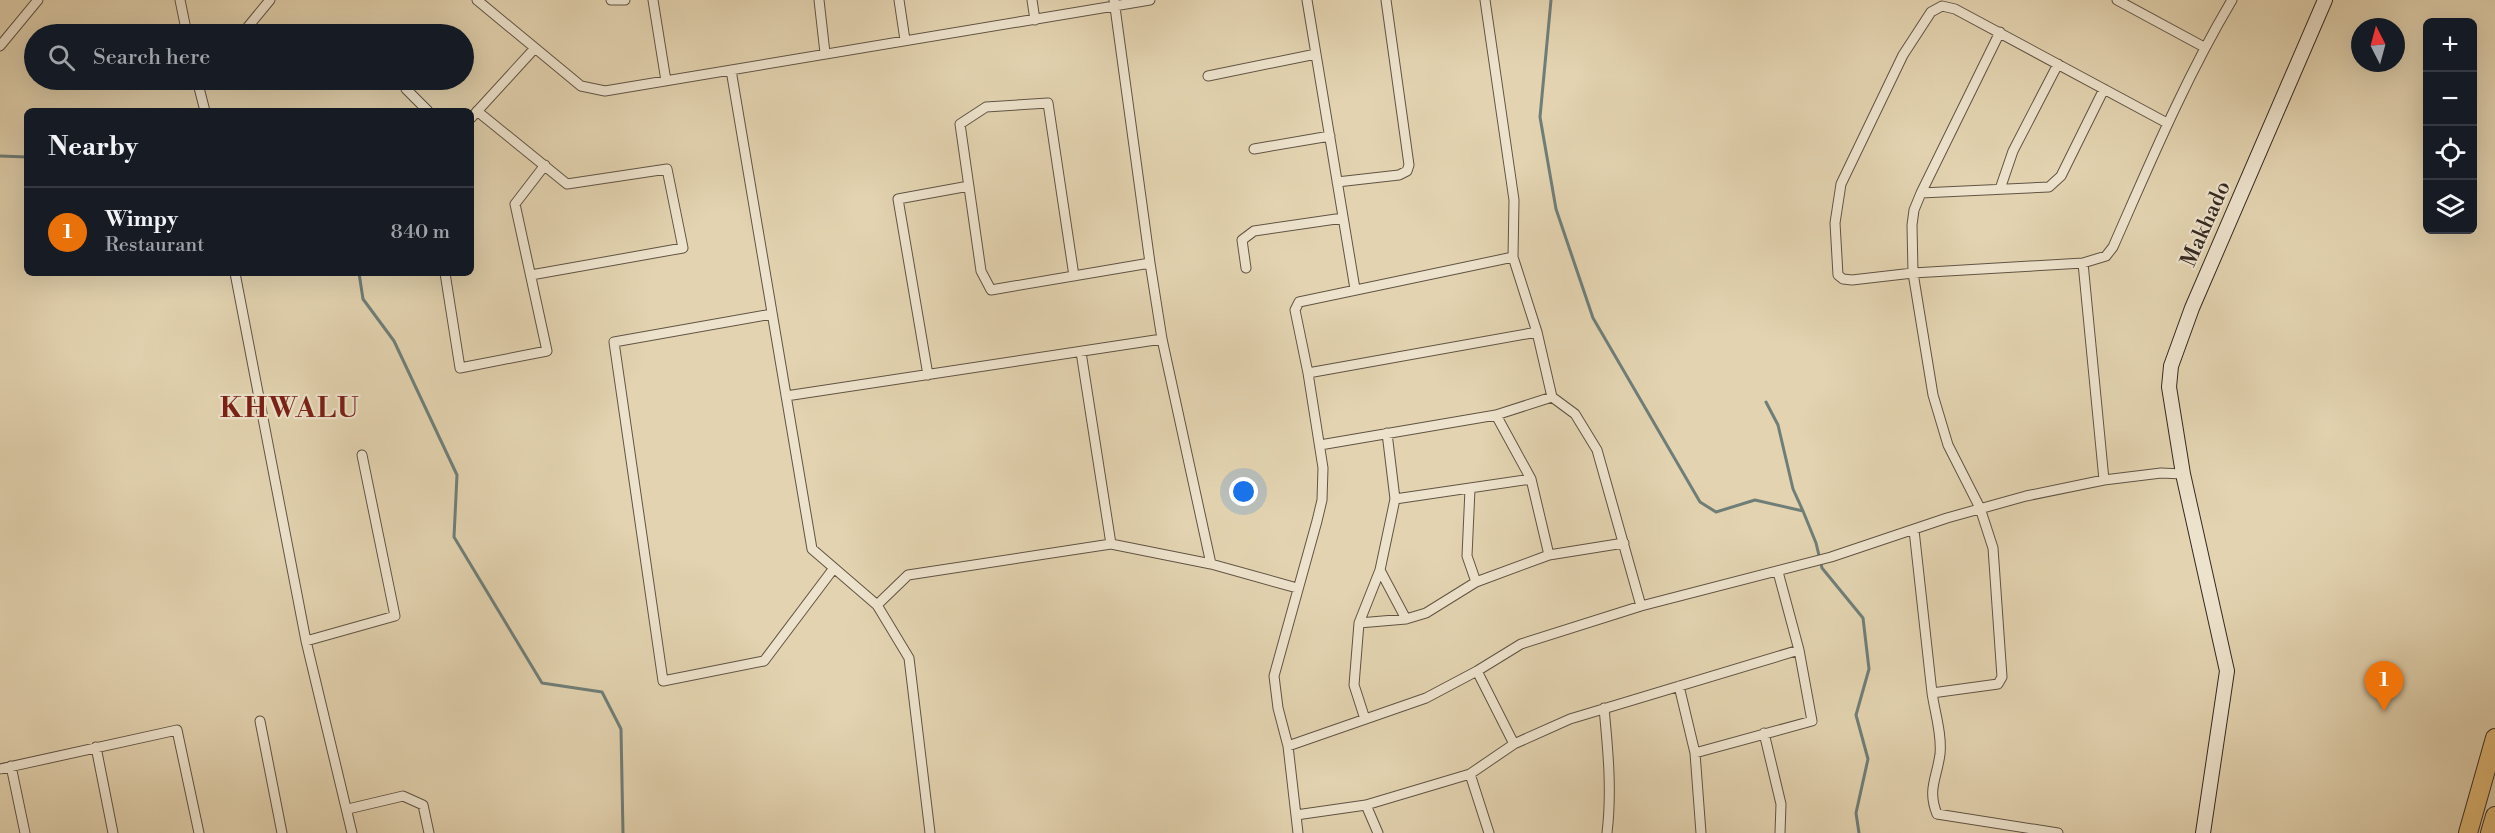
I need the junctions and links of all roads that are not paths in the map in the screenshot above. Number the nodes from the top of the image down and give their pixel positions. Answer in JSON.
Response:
{"nodes":[{"id":1,"x":38,"y":0,"type":"edge"},
{"id":2,"x":180,"y":0,"type":"edge"},
{"id":3,"x":270,"y":0,"type":"edge"},
{"id":4,"x":477,"y":0,"type":"edge"},
{"id":5,"x":611,"y":0,"type":"edge"},
{"id":6,"x":624,"y":0,"type":"edge"},
{"id":7,"x":653,"y":0,"type":"edge"},
{"id":8,"x":819,"y":0,"type":"edge"},
{"id":9,"x":899,"y":0,"type":"edge"},
{"id":10,"x":1032,"y":0,"type":"edge"},
{"id":11,"x":1150,"y":0,"type":"edge"},
{"id":12,"x":1307,"y":0,"type":"edge"},
{"id":13,"x":1386,"y":0,"type":"edge"},
{"id":14,"x":1485,"y":0,"type":"edge"},
{"id":15,"x":2117,"y":0,"type":"edge"},
{"id":16,"x":2232,"y":0,"type":"edge"},
{"id":17,"x":2325,"y":0,"type":"edge"},
{"id":18,"x":1115,"y":4,"type":"edge"},
{"id":19,"x":2134,"y":4,"type":"edge"},
{"id":20,"x":1035,"y":20,"type":"junction"},
{"id":21,"x":185,"y":24,"type":"edge"},
{"id":22,"x":250,"y":24,"type":"edge"},
{"id":23,"x":2000,"y":32,"type":"junction"},
{"id":24,"x":905,"y":40,"type":"junction"},
{"id":25,"x":0,"y":46,"type":"edge"},
{"id":26,"x":2204,"y":47,"type":"junction"},
{"id":27,"x":535,"y":48,"type":"junction"},
{"id":28,"x":825,"y":53,"type":"junction"},
{"id":29,"x":1316,"y":54,"type":"junction"},
{"id":30,"x":2058,"y":64,"type":"junction"},
{"id":31,"x":731,"y":70,"type":"junction"},
{"id":32,"x":1208,"y":76,"type":"dead end"},
{"id":33,"x":666,"y":81,"type":"junction"},
{"id":34,"x":2104,"y":89,"type":"junction"},
{"id":35,"x":200,"y":90,"type":"edge"},
{"id":36,"x":407,"y":90,"type":"edge"},
{"id":37,"x":204,"y":108,"type":"edge"},
{"id":38,"x":425,"y":108,"type":"edge"},
{"id":39,"x":474,"y":115,"type":"edge"},
{"id":40,"x":2167,"y":123,"type":"junction"},
{"id":41,"x":1330,"y":136,"type":"junction"},
{"id":42,"x":1254,"y":149,"type":"dead end"},
{"id":43,"x":545,"y":165,"type":"junction"},
{"id":44,"x":1337,"y":182,"type":"junction"},
{"id":45,"x":969,"y":186,"type":"junction"},
{"id":46,"x":2000,"y":189,"type":"junction"},
{"id":47,"x":1921,"y":193,"type":"junction"},
{"id":48,"x":1343,"y":218,"type":"junction"},
{"id":49,"x":1513,"y":257,"type":"junction"},
{"id":50,"x":1150,"y":263,"type":"junction"},
{"id":51,"x":2083,"y":263,"type":"junction"},
{"id":52,"x":1246,"y":268,"type":"dead end"},
{"id":53,"x":1913,"y":273,"type":"junction"},
{"id":54,"x":531,"y":275,"type":"junction"},
{"id":55,"x":236,"y":276,"type":"edge"},
{"id":56,"x":445,"y":276,"type":"edge"},
{"id":57,"x":1074,"y":276,"type":"junction"},
{"id":58,"x":1355,"y":289,"type":"junction"},
{"id":59,"x":772,"y":314,"type":"junction"},
{"id":60,"x":1537,"y":332,"type":"junction"},
{"id":61,"x":1162,"y":339,"type":"junction"},
{"id":62,"x":1081,"y":352,"type":"junction"},
{"id":63,"x":1308,"y":373,"type":"junction"},
{"id":64,"x":928,"y":375,"type":"junction"},
{"id":65,"x":786,"y":396,"type":"junction"},
{"id":66,"x":1552,"y":397,"type":"junction"},
{"id":67,"x":1496,"y":415,"type":"junction"},
{"id":68,"x":1387,"y":433,"type":"junction"},
{"id":69,"x":1320,"y":445,"type":"junction"},
{"id":70,"x":362,"y":455,"type":"dead end"},
{"id":71,"x":2183,"y":474,"type":"junction"},
{"id":72,"x":1531,"y":479,"type":"junction"},
{"id":73,"x":2104,"y":480,"type":"junction"},
{"id":74,"x":1470,"y":489,"type":"junction"},
{"id":75,"x":1395,"y":499,"type":"junction"},
{"id":76,"x":1980,"y":508,"type":"junction"},
{"id":77,"x":1914,"y":530,"type":"junction"},
{"id":78,"x":1624,"y":543,"type":"junction"},
{"id":79,"x":1111,"y":544,"type":"junction"},
{"id":80,"x":1549,"y":555,"type":"junction"},
{"id":81,"x":1211,"y":564,"type":"junction"},
{"id":82,"x":834,"y":568,"type":"junction"},
{"id":83,"x":1380,"y":570,"type":"junction"},
{"id":84,"x":1778,"y":572,"type":"junction"},
{"id":85,"x":1476,"y":582,"type":"junction"},
{"id":86,"x":1297,"y":588,"type":"junction"},
{"id":87,"x":877,"y":605,"type":"junction"},
{"id":88,"x":1641,"y":606,"type":"junction"},
{"id":89,"x":1406,"y":619,"type":"junction"},
{"id":90,"x":1359,"y":623,"type":"junction"},
{"id":91,"x":306,"y":641,"type":"junction"},
{"id":92,"x":1799,"y":650,"type":"junction"},
{"id":93,"x":1477,"y":671,"type":"junction"},
{"id":94,"x":1679,"y":686,"type":"junction"},
{"id":95,"x":1932,"y":693,"type":"junction"},
{"id":96,"x":1604,"y":708,"type":"junction"},
{"id":97,"x":1365,"y":719,"type":"junction"},
{"id":98,"x":260,"y":720,"type":"dead end"},
{"id":99,"x":1764,"y":733,"type":"junction"},
{"id":100,"x":2495,"y":738,"type":"edge"},
{"id":101,"x":1514,"y":744,"type":"junction"},
{"id":102,"x":1288,"y":746,"type":"junction"},
{"id":103,"x":96,"y":747,"type":"junction"},
{"id":104,"x":1695,"y":753,"type":"junction"},
{"id":105,"x":11,"y":766,"type":"junction"},
{"id":106,"x":0,"y":769,"type":"edge"},
{"id":107,"x":1470,"y":774,"type":"junction"},
{"id":108,"x":1366,"y":805,"type":"junction"},
{"id":109,"x":348,"y":809,"type":"junction"},
{"id":110,"x":1296,"y":815,"type":"junction"},
{"id":111,"x":2495,"y":816,"type":"edge"},
{"id":112,"x":25,"y":833,"type":"edge"},
{"id":113,"x":113,"y":833,"type":"edge"},
{"id":114,"x":199,"y":833,"type":"edge"},
{"id":115,"x":282,"y":833,"type":"edge"},
{"id":116,"x":352,"y":833,"type":"edge"},
{"id":117,"x":429,"y":833,"type":"edge"},
{"id":118,"x":930,"y":833,"type":"edge"},
{"id":119,"x":1298,"y":833,"type":"edge"},
{"id":120,"x":1378,"y":833,"type":"edge"},
{"id":121,"x":1488,"y":833,"type":"edge"},
{"id":122,"x":1607,"y":833,"type":"edge"},
{"id":123,"x":1701,"y":833,"type":"edge"},
{"id":124,"x":1780,"y":833,"type":"edge"},
{"id":125,"x":2058,"y":833,"type":"edge"},
{"id":126,"x":2203,"y":833,"type":"edge"},
{"id":127,"x":2468,"y":833,"type":"edge"},
{"id":128,"x":2490,"y":833,"type":"edge"}],
"edges":[{"from":1,"to":25,"type":"street"},
{"from":2,"to":21,"type":"street"},
{"from":3,"to":22,"type":"street"},
{"from":4,"to":27,"type":"street"},
{"from":5,"to":6,"type":"street"},
{"from":7,"to":33,"type":"street"},
{"from":8,"to":28,"type":"street"},
{"from":9,"to":24,"type":"street"},
{"from":10,"to":20,"type":"street"},
{"from":11,"to":18,"type":"street"},
{"from":12,"to":29,"type":"street"},
{"from":13,"to":44,"type":"street"},
{"from":14,"to":49,"type":"street"},
{"from":15,"to":19,"type":"street"},
{"from":16,"to":26,"type":"street"},
{"from":17,"to":71,"type":"street","name":"Makhado"},
{"from":18,"to":20,"type":"street"},
{"from":18,"to":50,"type":"street"},
{"from":19,"to":26,"type":"street"},
{"from":20,"to":24,"type":"street"},
{"from":23,"to":30,"type":"street"},
{"from":23,"to":47,"type":"street"},
{"from":23,"to":53,"type":"street"},
{"from":24,"to":28,"type":"street"},
{"from":26,"to":40,"type":"street"},
{"from":27,"to":33,"type":"street"},
{"from":27,"to":39,"type":"street"},
{"from":28,"to":31,"type":"street"},
{"from":29,"to":32,"type":"street"},
{"from":29,"to":41,"type":"street"},
{"from":30,"to":34,"type":"street"},
{"from":30,"to":46,"type":"street"},
{"from":31,"to":33,"type":"street"},
{"from":31,"to":59,"type":"street"},
{"from":34,"to":40,"type":"street"},
{"from":34,"to":46,"type":"street"},
{"from":35,"to":37,"type":"street"},
{"from":36,"to":38,"type":"street"},
{"from":39,"to":43,"type":"street"},
{"from":40,"to":51,"type":"street"},
{"from":41,"to":42,"type":"street"},
{"from":41,"to":44,"type":"street"},
{"from":43,"to":54,"type":"street"},
{"from":43,"to":54,"type":"street"},
{"from":44,"to":48,"type":"street"},
{"from":45,"to":57,"type":"street"},
{"from":45,"to":57,"type":"street"},
{"from":45,"to":64,"type":"street"},
{"from":46,"to":47,"type":"street"},
{"from":47,"to":53,"type":"street"},
{"from":48,"to":52,"type":"street"},
{"from":48,"to":58,"type":"street"},
{"from":49,"to":58,"type":"street"},
{"from":49,"to":60,"type":"street"},
{"from":50,"to":57,"type":"street"},
{"from":50,"to":61,"type":"street"},
{"from":51,"to":53,"type":"street"},
{"from":51,"to":73,"type":"street"},
{"from":53,"to":76,"type":"street"},
{"from":54,"to":56,"type":"street"},
{"from":55,"to":91,"type":"street"},
{"from":58,"to":63,"type":"street"},
{"from":59,"to":65,"type":"street"},
{"from":59,"to":82,"type":"street"},
{"from":60,"to":63,"type":"street"},
{"from":60,"to":66,"type":"street"},
{"from":61,"to":62,"type":"street"},
{"from":61,"to":81,"type":"street"},
{"from":62,"to":64,"type":"street"},
{"from":62,"to":79,"type":"street"},
{"from":63,"to":69,"type":"street"},
{"from":64,"to":65,"type":"street"},
{"from":65,"to":82,"type":"street"},
{"from":66,"to":67,"type":"street"},
{"from":66,"to":78,"type":"street"},
{"from":67,"to":68,"type":"street"},
{"from":67,"to":72,"type":"street"},
{"from":68,"to":69,"type":"street"},
{"from":68,"to":75,"type":"street"},
{"from":69,"to":86,"type":"street"},
{"from":70,"to":91,"type":"street"},
{"from":71,"to":73,"type":"street"},
{"from":71,"to":126,"type":"street","name":"Makhado"},
{"from":72,"to":74,"type":"street"},
{"from":72,"to":80,"type":"street"},
{"from":73,"to":76,"type":"street"},
{"from":74,"to":75,"type":"street"},
{"from":74,"to":85,"type":"street"},
{"from":75,"to":83,"type":"street"},
{"from":76,"to":77,"type":"street"},
{"from":76,"to":95,"type":"street"},
{"from":77,"to":84,"type":"street"},
{"from":77,"to":95,"type":"street"},
{"from":78,"to":80,"type":"street"},
{"from":78,"to":88,"type":"street"},
{"from":79,"to":81,"type":"street"},
{"from":79,"to":87,"type":"street"},
{"from":80,"to":85,"type":"street"},
{"from":81,"to":86,"type":"street"},
{"from":82,"to":87,"type":"street"},
{"from":83,"to":89,"type":"street"},
{"from":83,"to":90,"type":"street"},
{"from":84,"to":88,"type":"street"},
{"from":84,"to":92,"type":"street"},
{"from":85,"to":89,"type":"street"},
{"from":86,"to":102,"type":"street"},
{"from":87,"to":118,"type":"street"},
{"from":88,"to":93,"type":"street"},
{"from":89,"to":90,"type":"street"},
{"from":90,"to":97,"type":"street"},
{"from":91,"to":109,"type":"street"},
{"from":92,"to":94,"type":"street"},
{"from":92,"to":99,"type":"street"},
{"from":93,"to":97,"type":"street"},
{"from":93,"to":101,"type":"street"},
{"from":94,"to":96,"type":"street"},
{"from":94,"to":104,"type":"street"},
{"from":95,"to":125,"type":"street"},
{"from":96,"to":101,"type":"street"},
{"from":96,"to":122,"type":"street"},
{"from":97,"to":102,"type":"street"},
{"from":98,"to":115,"type":"street"},
{"from":99,"to":104,"type":"street"},
{"from":99,"to":124,"type":"street"},
{"from":100,"to":127,"type":"highway"},
{"from":101,"to":107,"type":"street"},
{"from":102,"to":110,"type":"street"},
{"from":103,"to":105,"type":"street"},
{"from":103,"to":113,"type":"street"},
{"from":103,"to":114,"type":"street"},
{"from":104,"to":123,"type":"street"},
{"from":105,"to":106,"type":"street"},
{"from":105,"to":112,"type":"street"},
{"from":107,"to":108,"type":"street"},
{"from":107,"to":121,"type":"street"},
{"from":108,"to":110,"type":"street"},
{"from":108,"to":120,"type":"street"},
{"from":109,"to":116,"type":"street"},
{"from":109,"to":117,"type":"street"},
{"from":110,"to":119,"type":"street"},
{"from":111,"to":128,"type":"highway"}]}
